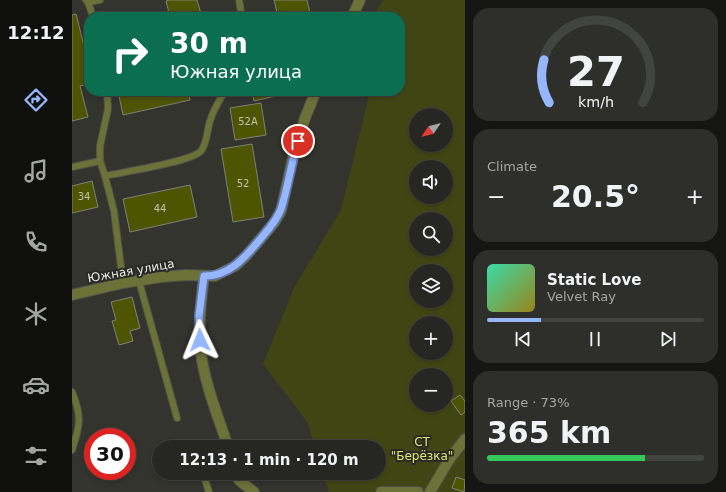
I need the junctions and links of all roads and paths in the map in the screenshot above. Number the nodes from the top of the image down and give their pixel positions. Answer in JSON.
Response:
{"nodes":[{"id":1,"x":100,"y":0,"type":"edge"},
{"id":2,"x":239,"y":0,"type":"edge"},
{"id":3,"x":360,"y":0,"type":"edge"},
{"id":4,"x":87,"y":1,"type":"edge"},
{"id":5,"x":91,"y":12,"type":"edge"},
{"id":6,"x":241,"y":12,"type":"edge"},
{"id":7,"x":354,"y":12,"type":"edge"},
{"id":8,"x":107,"y":96,"type":"edge"},
{"id":9,"x":222,"y":96,"type":"edge"},
{"id":10,"x":314,"y":96,"type":"edge"},
{"id":11,"x":100,"y":162,"type":"junction"},
{"id":12,"x":72,"y":167,"type":"edge"},
{"id":13,"x":106,"y":176,"type":"junction"},
{"id":14,"x":204,"y":276,"type":"junction"},
{"id":15,"x":139,"y":281,"type":"junction"},
{"id":16,"x":124,"y":283,"type":"junction"},
{"id":17,"x":72,"y":295,"type":"edge"},
{"id":18,"x":72,"y":392,"type":"edge"},
{"id":19,"x":177,"y":418,"type":"dead end"},
{"id":20,"x":465,"y":439,"type":"edge"},
{"id":21,"x":226,"y":440,"type":"edge"},
{"id":22,"x":72,"y":450,"type":"edge"},
{"id":23,"x":205,"y":480,"type":"edge"},
{"id":24,"x":239,"y":480,"type":"edge"},
{"id":25,"x":209,"y":492,"type":"edge"},
{"id":26,"x":254,"y":492,"type":"edge"},
{"id":27,"x":381,"y":492,"type":"edge"},
{"id":28,"x":418,"y":492,"type":"edge"},
{"id":29,"x":430,"y":492,"type":"edge"}],
"edges":[{"from":1,"to":4,"type":"lane"},
{"from":2,"to":6,"type":"lane"},
{"from":3,"to":7,"type":"street"},
{"from":4,"to":5,"type":"lane"},
{"from":8,"to":11,"type":"lane"},
{"from":9,"to":13,"type":"lane"},
{"from":10,"to":14,"type":"street","name":"Южная улица"},
{"from":11,"to":12,"type":"lane"},
{"from":11,"to":13,"type":"lane"},
{"from":13,"to":16,"type":"lane"},
{"from":14,"to":15,"type":"street","name":"Южная улица"},
{"from":14,"to":21,"type":"street"},
{"from":15,"to":16,"type":"street","name":"Южная улица"},
{"from":15,"to":19,"type":"lane"},
{"from":16,"to":17,"type":"street","name":"Южная улица"},
{"from":18,"to":22,"type":"lane"},
{"from":20,"to":29,"type":"street"},
{"from":23,"to":25,"type":"lane"},
{"from":24,"to":26,"type":"street"},
{"from":27,"to":28,"type":"street"}]}
